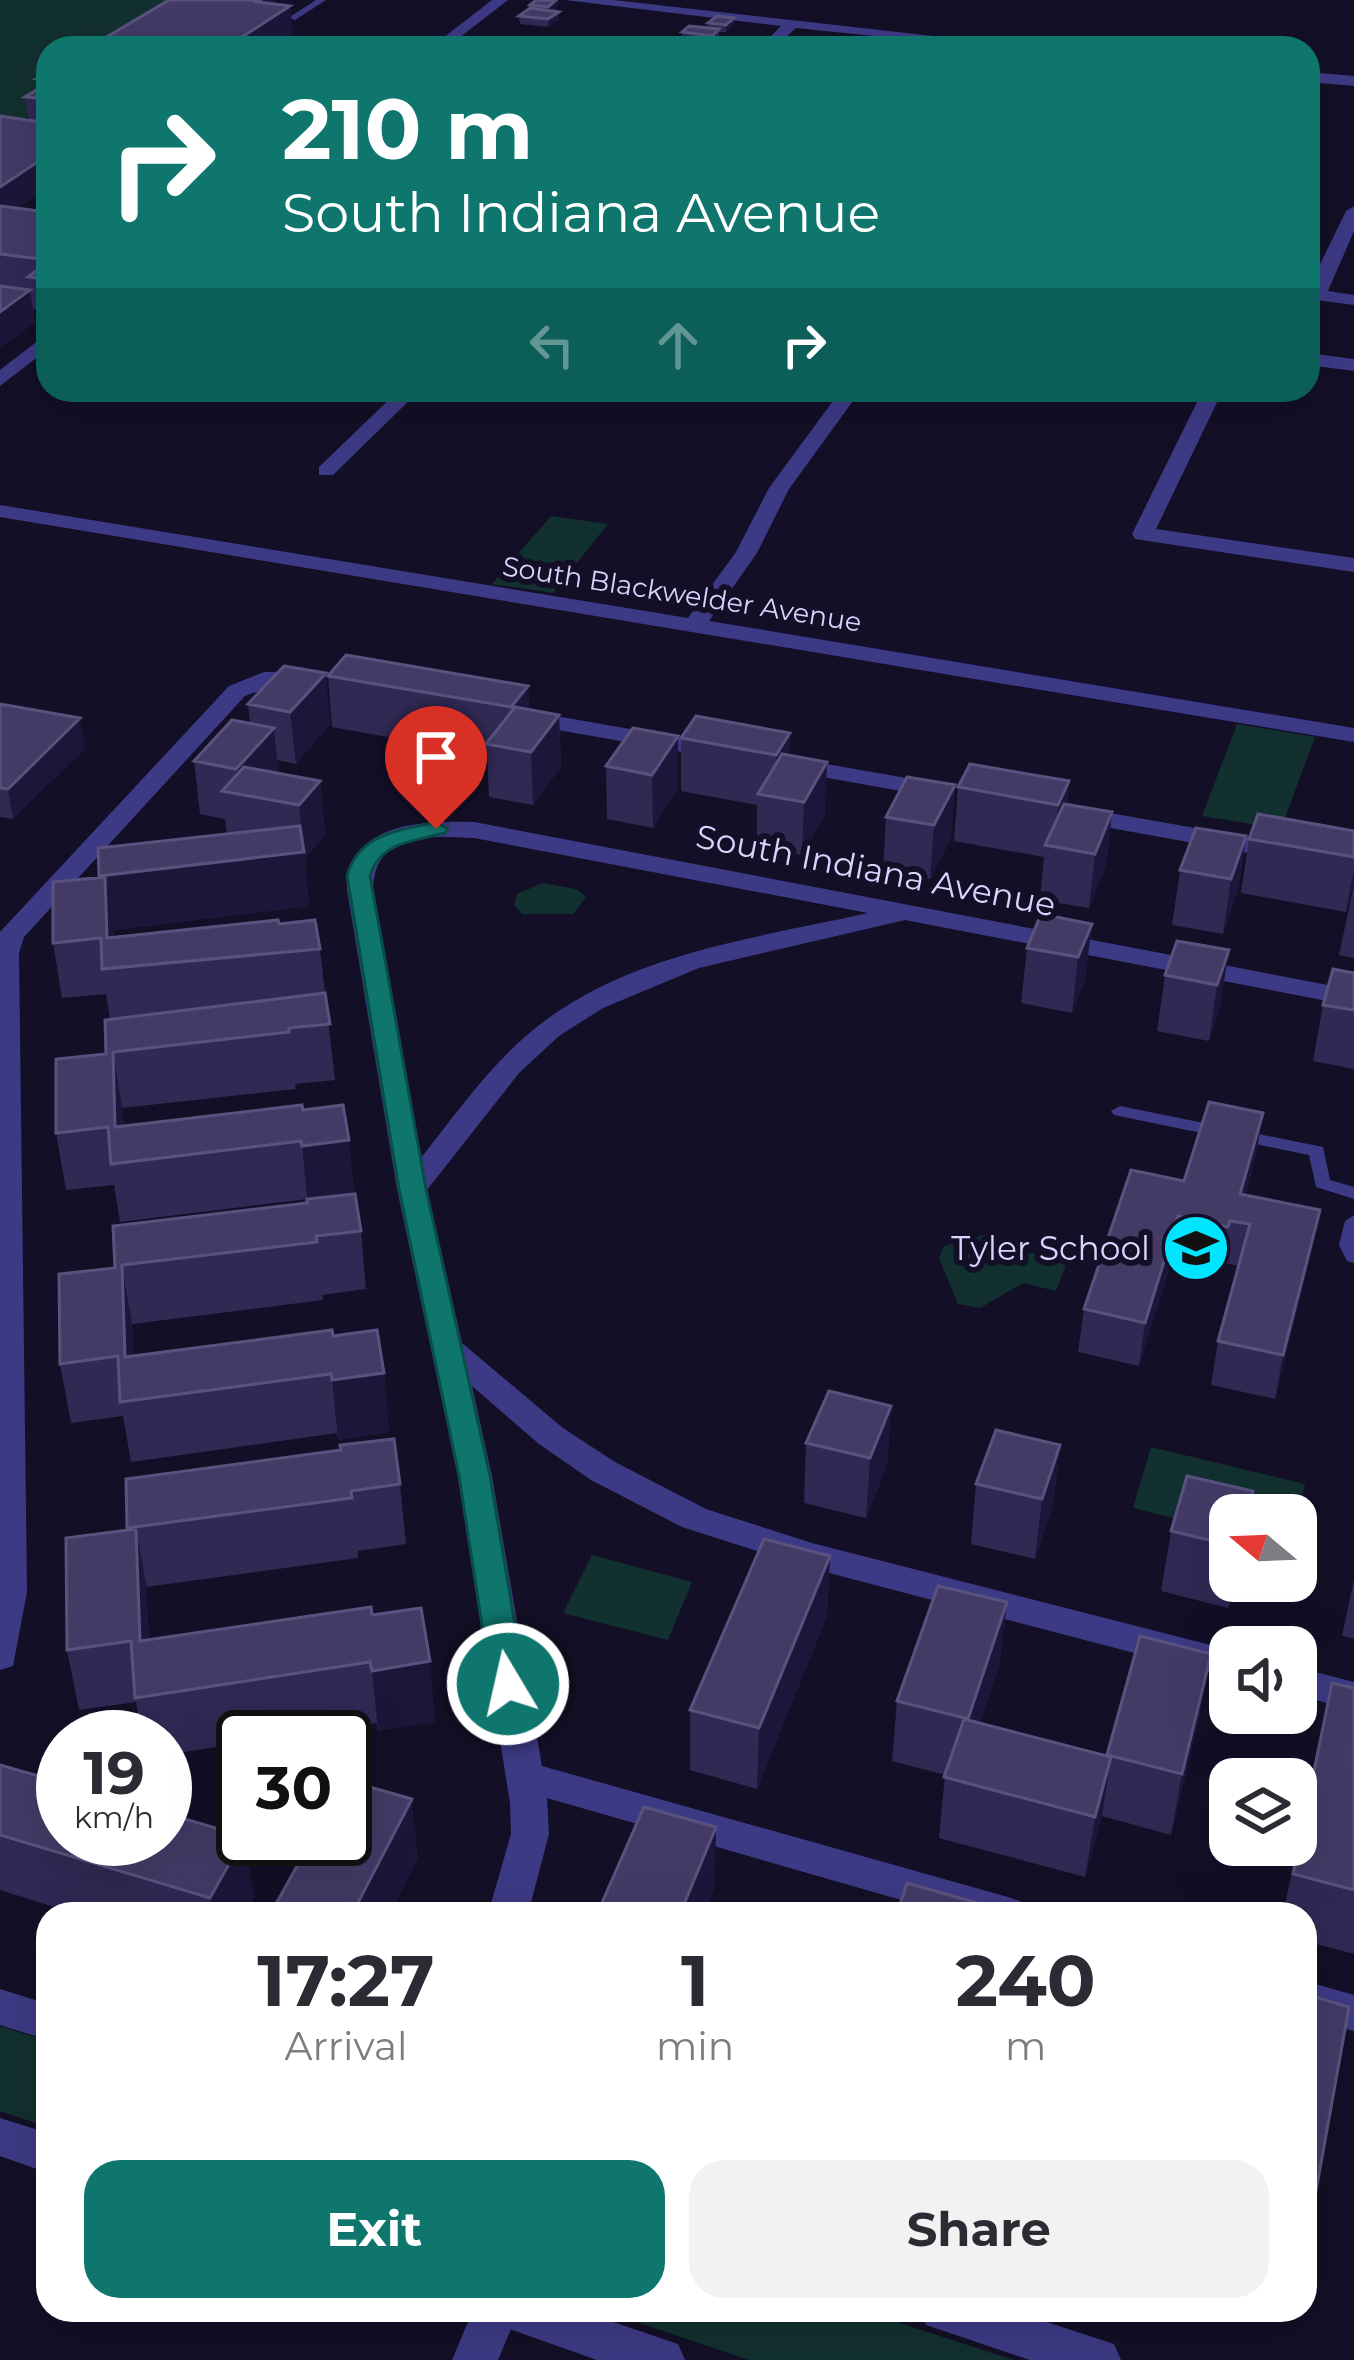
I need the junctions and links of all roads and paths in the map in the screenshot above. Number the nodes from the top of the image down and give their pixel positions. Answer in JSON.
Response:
{"nodes":[{"id":1,"x":322,"y":0,"type":"edge"},
{"id":2,"x":501,"y":0,"type":"edge"},
{"id":3,"x":572,"y":0,"type":"edge"},
{"id":4,"x":292,"y":18,"type":"edge"},
{"id":5,"x":792,"y":23,"type":"junction"},
{"id":6,"x":453,"y":36,"type":"edge"},
{"id":7,"x":778,"y":36,"type":"edge"},
{"id":8,"x":918,"y":36,"type":"edge"},
{"id":9,"x":1320,"y":77,"type":"edge"},
{"id":10,"x":1354,"y":81,"type":"edge"},
{"id":11,"x":1354,"y":211,"type":"edge"},
{"id":12,"x":1320,"y":279,"type":"edge"},
{"id":13,"x":1320,"y":296,"type":"edge"},
{"id":14,"x":1354,"y":300,"type":"edge"},
{"id":15,"x":36,"y":349,"type":"edge"},
{"id":16,"x":1320,"y":360,"type":"edge"},
{"id":17,"x":1354,"y":364,"type":"edge"},
{"id":18,"x":0,"y":380,"type":"edge"},
{"id":19,"x":398,"y":402,"type":"edge"},
{"id":20,"x":842,"y":402,"type":"edge"},
{"id":21,"x":1207,"y":402,"type":"edge"},
{"id":22,"x":326,"y":471,"type":"dead end"},
{"id":23,"x":0,"y":511,"type":"edge"},
{"id":24,"x":1354,"y":565,"type":"edge"},
{"id":25,"x":694,"y":626,"type":"junction"},
{"id":26,"x":345,"y":686,"type":"edge"},
{"id":27,"x":485,"y":711,"type":"edge"},
{"id":28,"x":1354,"y":735,"type":"edge"},
{"id":29,"x":978,"y":798,"type":"edge"},
{"id":30,"x":1049,"y":810,"type":"edge"},
{"id":31,"x":1354,"y":864,"type":"edge"},
{"id":32,"x":907,"y":912,"type":"junction"},
{"id":33,"x":1354,"y":998,"type":"edge"},
{"id":34,"x":1120,"y":1112,"type":"dead end"},
{"id":35,"x":412,"y":1189,"type":"junction"},
{"id":36,"x":1354,"y":1193,"type":"edge"},
{"id":37,"x":1354,"y":1221,"type":"edge"},
{"id":38,"x":1354,"y":1257,"type":"edge"},
{"id":39,"x":450,"y":1350,"type":"junction"},
{"id":40,"x":0,"y":1656,"type":"edge"},
{"id":41,"x":1209,"y":1659,"type":"edge"},
{"id":42,"x":1317,"y":1686,"type":"edge"},
{"id":43,"x":1354,"y":1696,"type":"edge"},
{"id":44,"x":525,"y":1776,"type":"junction"},
{"id":45,"x":511,"y":1902,"type":"edge"},
{"id":46,"x":966,"y":1902,"type":"edge"},
{"id":47,"x":1317,"y":2002,"type":"edge"},
{"id":48,"x":0,"y":2007,"type":"edge"},
{"id":49,"x":1354,"y":2013,"type":"edge"},
{"id":50,"x":36,"y":2018,"type":"edge"},
{"id":51,"x":0,"y":2137,"type":"edge"},
{"id":52,"x":36,"y":2149,"type":"edge"},
{"id":53,"x":491,"y":2322,"type":"edge"},
{"id":54,"x":550,"y":2322,"type":"edge"},
{"id":55,"x":979,"y":2322,"type":"edge"},
{"id":56,"x":476,"y":2360,"type":"edge"},
{"id":57,"x":662,"y":2360,"type":"edge"},
{"id":58,"x":1097,"y":2360,"type":"edge"}],
"edges":[{"from":1,"to":4,"type":"lane"},
{"from":2,"to":6,"type":"street"},
{"from":3,"to":5,"type":"street"},
{"from":5,"to":7,"type":"street"},
{"from":5,"to":8,"type":"street"},
{"from":9,"to":10,"type":"street"},
{"from":11,"to":12,"type":"street"},
{"from":13,"to":14,"type":"street"},
{"from":15,"to":18,"type":"street"},
{"from":16,"to":17,"type":"street"},
{"from":19,"to":22,"type":"street"},
{"from":20,"to":25,"type":"street"},
{"from":21,"to":24,"type":"street"},
{"from":23,"to":25,"type":"street","name":"South Blackwelder Avenue"},
{"from":25,"to":28,"type":"street","name":"South Blackwelder Avenue"},
{"from":26,"to":40,"type":"street"},
{"from":27,"to":29,"type":"street"},
{"from":30,"to":31,"type":"street"},
{"from":32,"to":33,"type":"street","name":"South Indiana Avenue"},
{"from":32,"to":35,"type":"street"},
{"from":32,"to":35,"type":"street","name":"South Indiana Avenue"},
{"from":34,"to":36,"type":"lane"},
{"from":35,"to":39,"type":"street"},
{"from":37,"to":38,"type":"lane"},
{"from":39,"to":41,"type":"street"},
{"from":39,"to":44,"type":"street"},
{"from":42,"to":43,"type":"street"},
{"from":44,"to":45,"type":"street"},
{"from":44,"to":46,"type":"street"},
{"from":47,"to":49,"type":"street"},
{"from":48,"to":50,"type":"street"},
{"from":51,"to":52,"type":"street"},
{"from":53,"to":56,"type":"street"},
{"from":54,"to":57,"type":"street"},
{"from":55,"to":58,"type":"street"}]}
